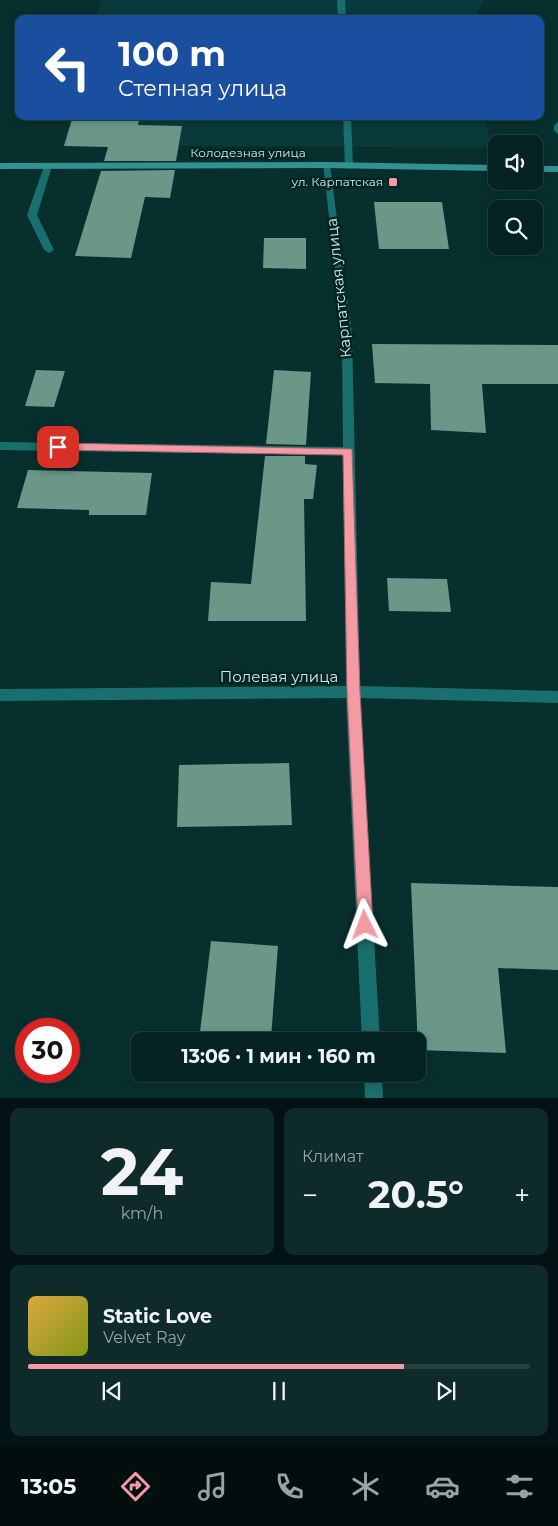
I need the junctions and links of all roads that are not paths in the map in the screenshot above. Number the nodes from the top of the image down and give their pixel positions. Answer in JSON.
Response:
{"nodes":[{"id":1,"x":341,"y":0,"type":"edge"},
{"id":2,"x":342,"y":15,"type":"edge"},
{"id":3,"x":347,"y":120,"type":"edge"},
{"id":4,"x":558,"y":125,"type":"edge"},
{"id":5,"x":558,"y":131,"type":"edge"},
{"id":6,"x":326,"y":165,"type":"junction"},
{"id":7,"x":0,"y":166,"type":"edge"},
{"id":8,"x":48,"y":166,"type":"junction"},
{"id":9,"x":349,"y":166,"type":"junction"},
{"id":10,"x":488,"y":168,"type":"edge"},
{"id":11,"x":543,"y":169,"type":"edge"},
{"id":12,"x":558,"y":169,"type":"edge"},
{"id":13,"x":49,"y":250,"type":"dead end"},
{"id":14,"x":0,"y":446,"type":"edge"},
{"id":15,"x":348,"y":451,"type":"junction"},
{"id":16,"x":353,"y":692,"type":"junction"},
{"id":17,"x":0,"y":695,"type":"edge"},
{"id":18,"x":558,"y":697,"type":"edge"},
{"id":19,"x":371,"y":1032,"type":"edge"},
{"id":20,"x":373,"y":1082,"type":"edge"},
{"id":21,"x":374,"y":1098,"type":"edge"}],
"edges":[{"from":1,"to":2,"type":"street"},
{"from":3,"to":9,"type":"street"},
{"from":4,"to":5,"type":"street"},
{"from":6,"to":8,"type":"street","name":"Колодезная улица"},
{"from":6,"to":9,"type":"street","name":"Колодезная улица"},
{"from":6,"to":15,"type":"street","name":"Карпатская улица"},
{"from":7,"to":8,"type":"street","name":"Колодезная улица"},
{"from":8,"to":13,"type":"street"},
{"from":9,"to":10,"type":"street","name":"Колодезная улица"},
{"from":11,"to":12,"type":"street"},
{"from":14,"to":15,"type":"street"},
{"from":15,"to":16,"type":"street","name":"Карпатская улица"},
{"from":16,"to":17,"type":"street","name":"Полевая улица"},
{"from":16,"to":18,"type":"street","name":"Полевая улица"},
{"from":16,"to":19,"type":"street","name":"Карпатская улица"},
{"from":20,"to":21,"type":"street"}]}
